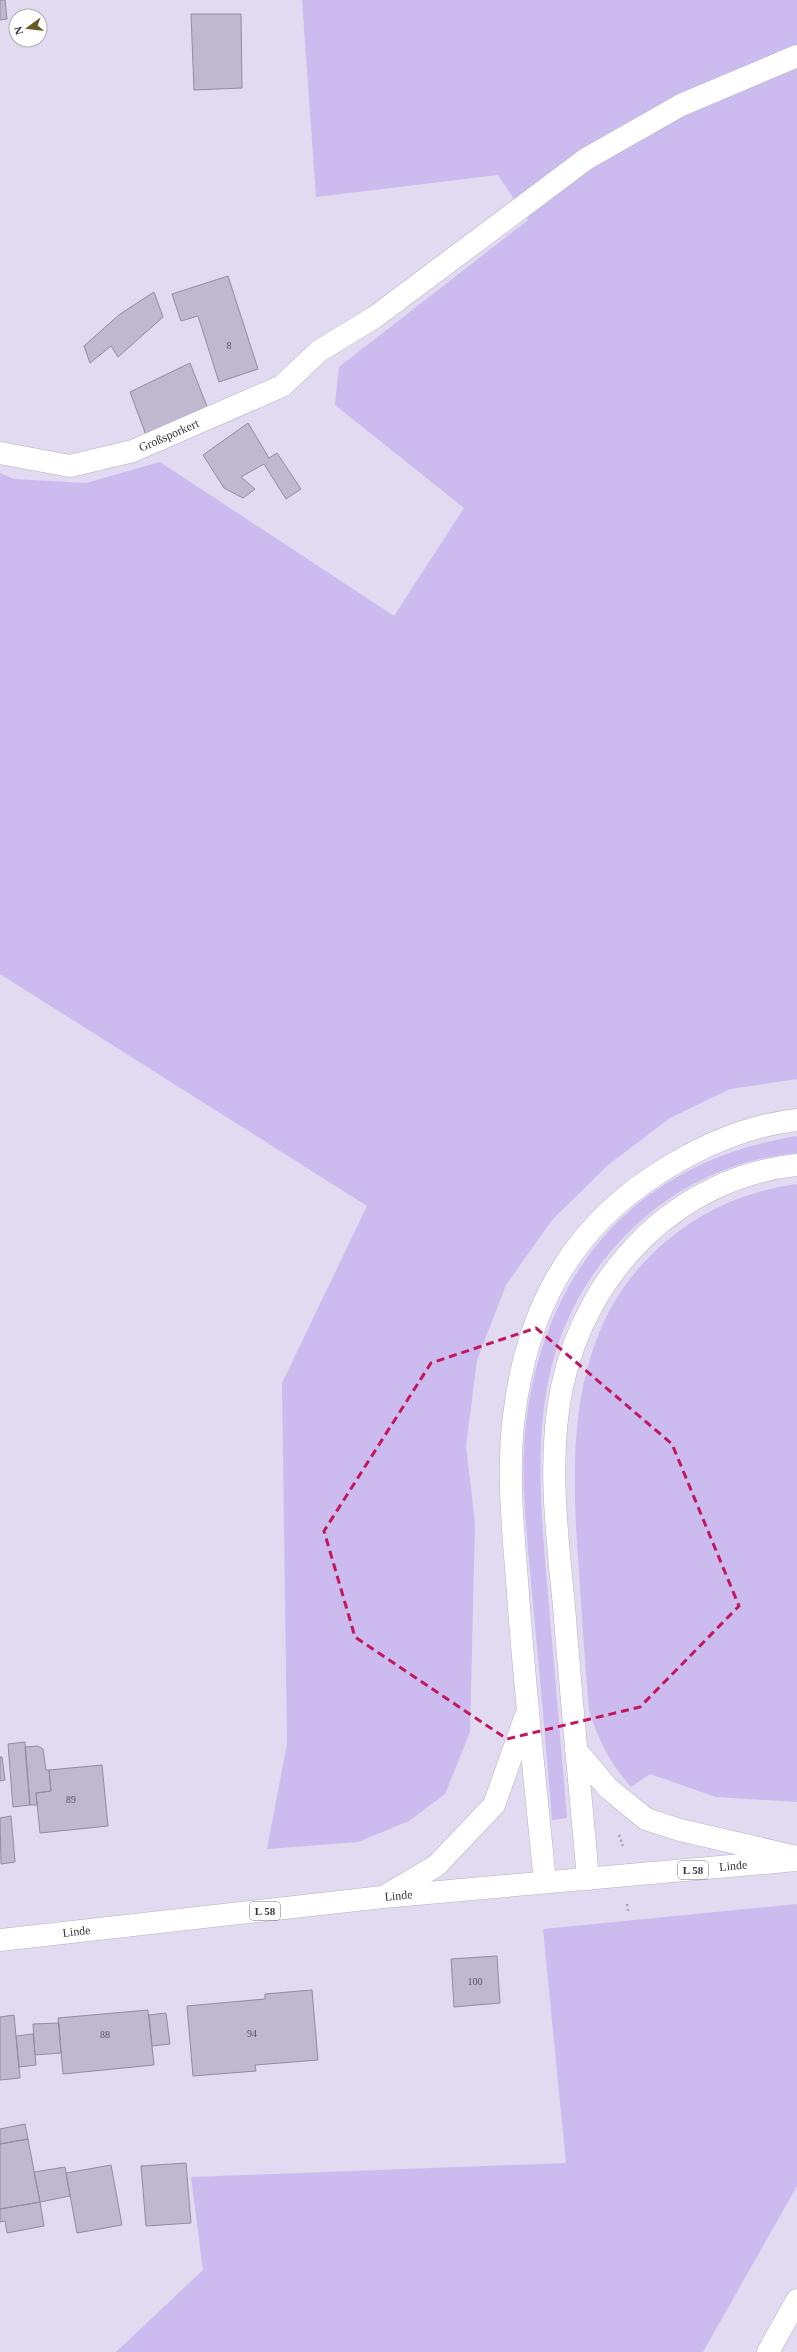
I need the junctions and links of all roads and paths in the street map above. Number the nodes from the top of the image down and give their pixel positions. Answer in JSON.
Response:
{"nodes":[{"id":1,"x":797,"y":56,"type":"edge"},
{"id":2,"x":0,"y":453,"type":"edge"},
{"id":3,"x":797,"y":1120,"type":"edge"},
{"id":4,"x":797,"y":1165,"type":"edge"},
{"id":5,"x":527,"y":1713,"type":"junction"},
{"id":6,"x":576,"y":1750,"type":"junction"},
{"id":7,"x":797,"y":1856,"type":"edge"},
{"id":8,"x":797,"y":1860,"type":"edge"},
{"id":9,"x":588,"y":1879,"type":"junction"},
{"id":10,"x":545,"y":1882,"type":"junction"},
{"id":11,"x":383,"y":1897,"type":"junction"},
{"id":12,"x":627,"y":1904,"type":"dead end"},
{"id":13,"x":628,"y":1911,"type":"dead end"},
{"id":14,"x":0,"y":1940,"type":"edge"},
{"id":15,"x":797,"y":2300,"type":"edge"},
{"id":16,"x":768,"y":2352,"type":"edge"}],
"edges":[{"from":1,"to":2,"type":"main road","name":"Großsporkert"},
{"from":3,"to":5,"type":"main road"},
{"from":4,"to":6,"type":"main road"},
{"from":5,"to":10,"type":"main road"},
{"from":5,"to":11,"type":"main road"},
{"from":6,"to":7,"type":"main road"},
{"from":6,"to":9,"type":"main road"},
{"from":8,"to":9,"type":"main road","name":"Linde","number":"L 58"},
{"from":9,"to":10,"type":"main road","name":"Linde","number":"L 58"},
{"from":10,"to":11,"type":"main road","name":"Linde","number":"L 58"},
{"from":11,"to":14,"type":"main road","name":"Linde","number":"L 58"},
{"from":12,"to":13,"type":"path"},
{"from":15,"to":16,"type":"main road"}]}
